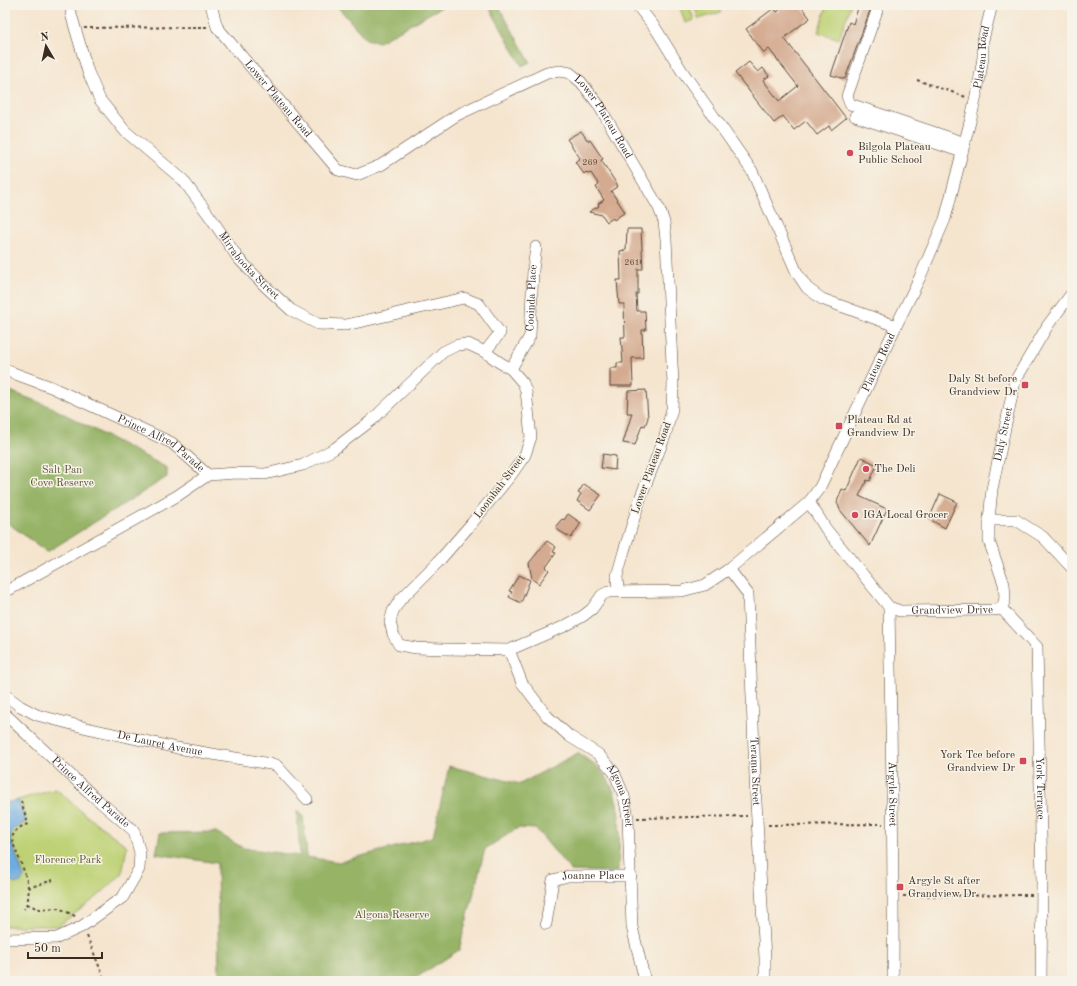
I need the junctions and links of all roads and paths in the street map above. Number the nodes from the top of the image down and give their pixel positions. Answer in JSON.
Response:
{"nodes":[{"id":1,"x":211,"y":5,"type":"edge"},
{"id":2,"x":637,"y":5,"type":"edge"},
{"id":3,"x":879,"y":5,"type":"edge"},
{"id":4,"x":992,"y":5,"type":"edge"},
{"id":5,"x":71,"y":14,"type":"dead end"},
{"id":6,"x":217,"y":27,"type":"junction"},
{"id":7,"x":75,"y":28,"type":"junction"},
{"id":8,"x":917,"y":80,"type":"dead end"},
{"id":9,"x":975,"y":99,"type":"junction"},
{"id":10,"x":855,"y":116,"type":"dead end"},
{"id":11,"x":963,"y":147,"type":"junction"},
{"id":12,"x":536,"y":247,"type":"dead end"},
{"id":13,"x":1072,"y":293,"type":"edge"},
{"id":14,"x":896,"y":326,"type":"junction"},
{"id":15,"x":485,"y":352,"type":"junction"},
{"id":16,"x":511,"y":368,"type":"junction"},
{"id":17,"x":5,"y":370,"type":"edge"},
{"id":18,"x":208,"y":475,"type":"junction"},
{"id":19,"x":809,"y":502,"type":"junction"},
{"id":20,"x":988,"y":520,"type":"junction"},
{"id":21,"x":1072,"y":568,"type":"edge"},
{"id":22,"x":729,"y":569,"type":"junction"},
{"id":23,"x":618,"y":591,"type":"junction"},
{"id":24,"x":5,"y":592,"type":"edge"},
{"id":25,"x":889,"y":607,"type":"junction"},
{"id":26,"x":1002,"y":609,"type":"junction"},
{"id":27,"x":509,"y":650,"type":"junction"},
{"id":28,"x":5,"y":695,"type":"edge"},
{"id":29,"x":5,"y":714,"type":"edge"},
{"id":30,"x":307,"y":799,"type":"dead end"},
{"id":31,"x":21,"y":801,"type":"dead end"},
{"id":32,"x":631,"y":876,"type":"junction"},
{"id":33,"x":53,"y":880,"type":"dead end"},
{"id":34,"x":28,"y":888,"type":"junction"},
{"id":35,"x":1042,"y":894,"type":"junction"},
{"id":36,"x":893,"y":896,"type":"junction"},
{"id":37,"x":27,"y":904,"type":"junction"},
{"id":38,"x":24,"y":909,"type":"dead end"},
{"id":39,"x":546,"y":924,"type":"dead end"},
{"id":40,"x":83,"y":926,"type":"junction"},
{"id":41,"x":5,"y":939,"type":"edge"},
{"id":42,"x":105,"y":981,"type":"edge"},
{"id":43,"x":645,"y":981,"type":"edge"},
{"id":44,"x":765,"y":981,"type":"edge"},
{"id":45,"x":893,"y":981,"type":"edge"},
{"id":46,"x":1041,"y":981,"type":"edge"}],
"edges":[{"from":1,"to":6,"type":"street","name":"Lower Plateau Road"},
{"from":2,"to":14,"type":"street"},
{"from":3,"to":11,"type":"street"},
{"from":4,"to":9,"type":"street","name":"Plateau Road"},
{"from":5,"to":7,"type":"street","name":"Mirrabooka Street"},
{"from":6,"to":7,"type":"path"},
{"from":6,"to":23,"type":"street","name":"Lower Plateau Road"},
{"from":7,"to":15,"type":"street","name":"Mirrabooka Street"},
{"from":8,"to":9,"type":"path"},
{"from":9,"to":11,"type":"street","name":"Plateau Road"},
{"from":10,"to":11,"type":"street"},
{"from":11,"to":14,"type":"street","name":"Plateau Road"},
{"from":12,"to":16,"type":"street","name":"Cooinda Place"},
{"from":13,"to":20,"type":"street","name":"Daly Street"},
{"from":14,"to":19,"type":"street","name":"Plateau Road"},
{"from":15,"to":16,"type":"street","name":"Loombah Street"},
{"from":15,"to":18,"type":"street","name":"Loombah Street"},
{"from":16,"to":27,"type":"street","name":"Loombah Street"},
{"from":17,"to":18,"type":"street","name":"Prince Alfred Parade"},
{"from":18,"to":24,"type":"street","name":"Prince Alfred Parade"},
{"from":19,"to":22,"type":"street","name":"Plateau Road"},
{"from":19,"to":25,"type":"street"},
{"from":20,"to":21,"type":"street"},
{"from":20,"to":26,"type":"street","name":"Grandview Drive"},
{"from":22,"to":23,"type":"street","name":"Plateau Road"},
{"from":22,"to":44,"type":"street","name":"Terama Street"},
{"from":23,"to":27,"type":"street","name":"Loombah Street"},
{"from":25,"to":26,"type":"street","name":"Grandview Drive"},
{"from":25,"to":36,"type":"street","name":"Argyle Street"},
{"from":26,"to":35,"type":"street","name":"York Terrace"},
{"from":27,"to":32,"type":"street","name":"Algona Street"},
{"from":28,"to":30,"type":"street","name":"De Lauret Avenue"},
{"from":29,"to":40,"type":"street","name":"Prince Alfred Parade"},
{"from":31,"to":34,"type":"path"},
{"from":32,"to":39,"type":"street","name":"Joanne Place"},
{"from":32,"to":43,"type":"street","name":"Algona Street"},
{"from":33,"to":34,"type":"path"},
{"from":34,"to":37,"type":"path"},
{"from":35,"to":36,"type":"path"},
{"from":35,"to":46,"type":"street","name":"York Terrace"},
{"from":36,"to":45,"type":"street","name":"Argyle Street"},
{"from":37,"to":38,"type":"path"},
{"from":37,"to":40,"type":"path"},
{"from":40,"to":41,"type":"street","name":"Prince Alfred Parade"},
{"from":40,"to":42,"type":"path"}]}
